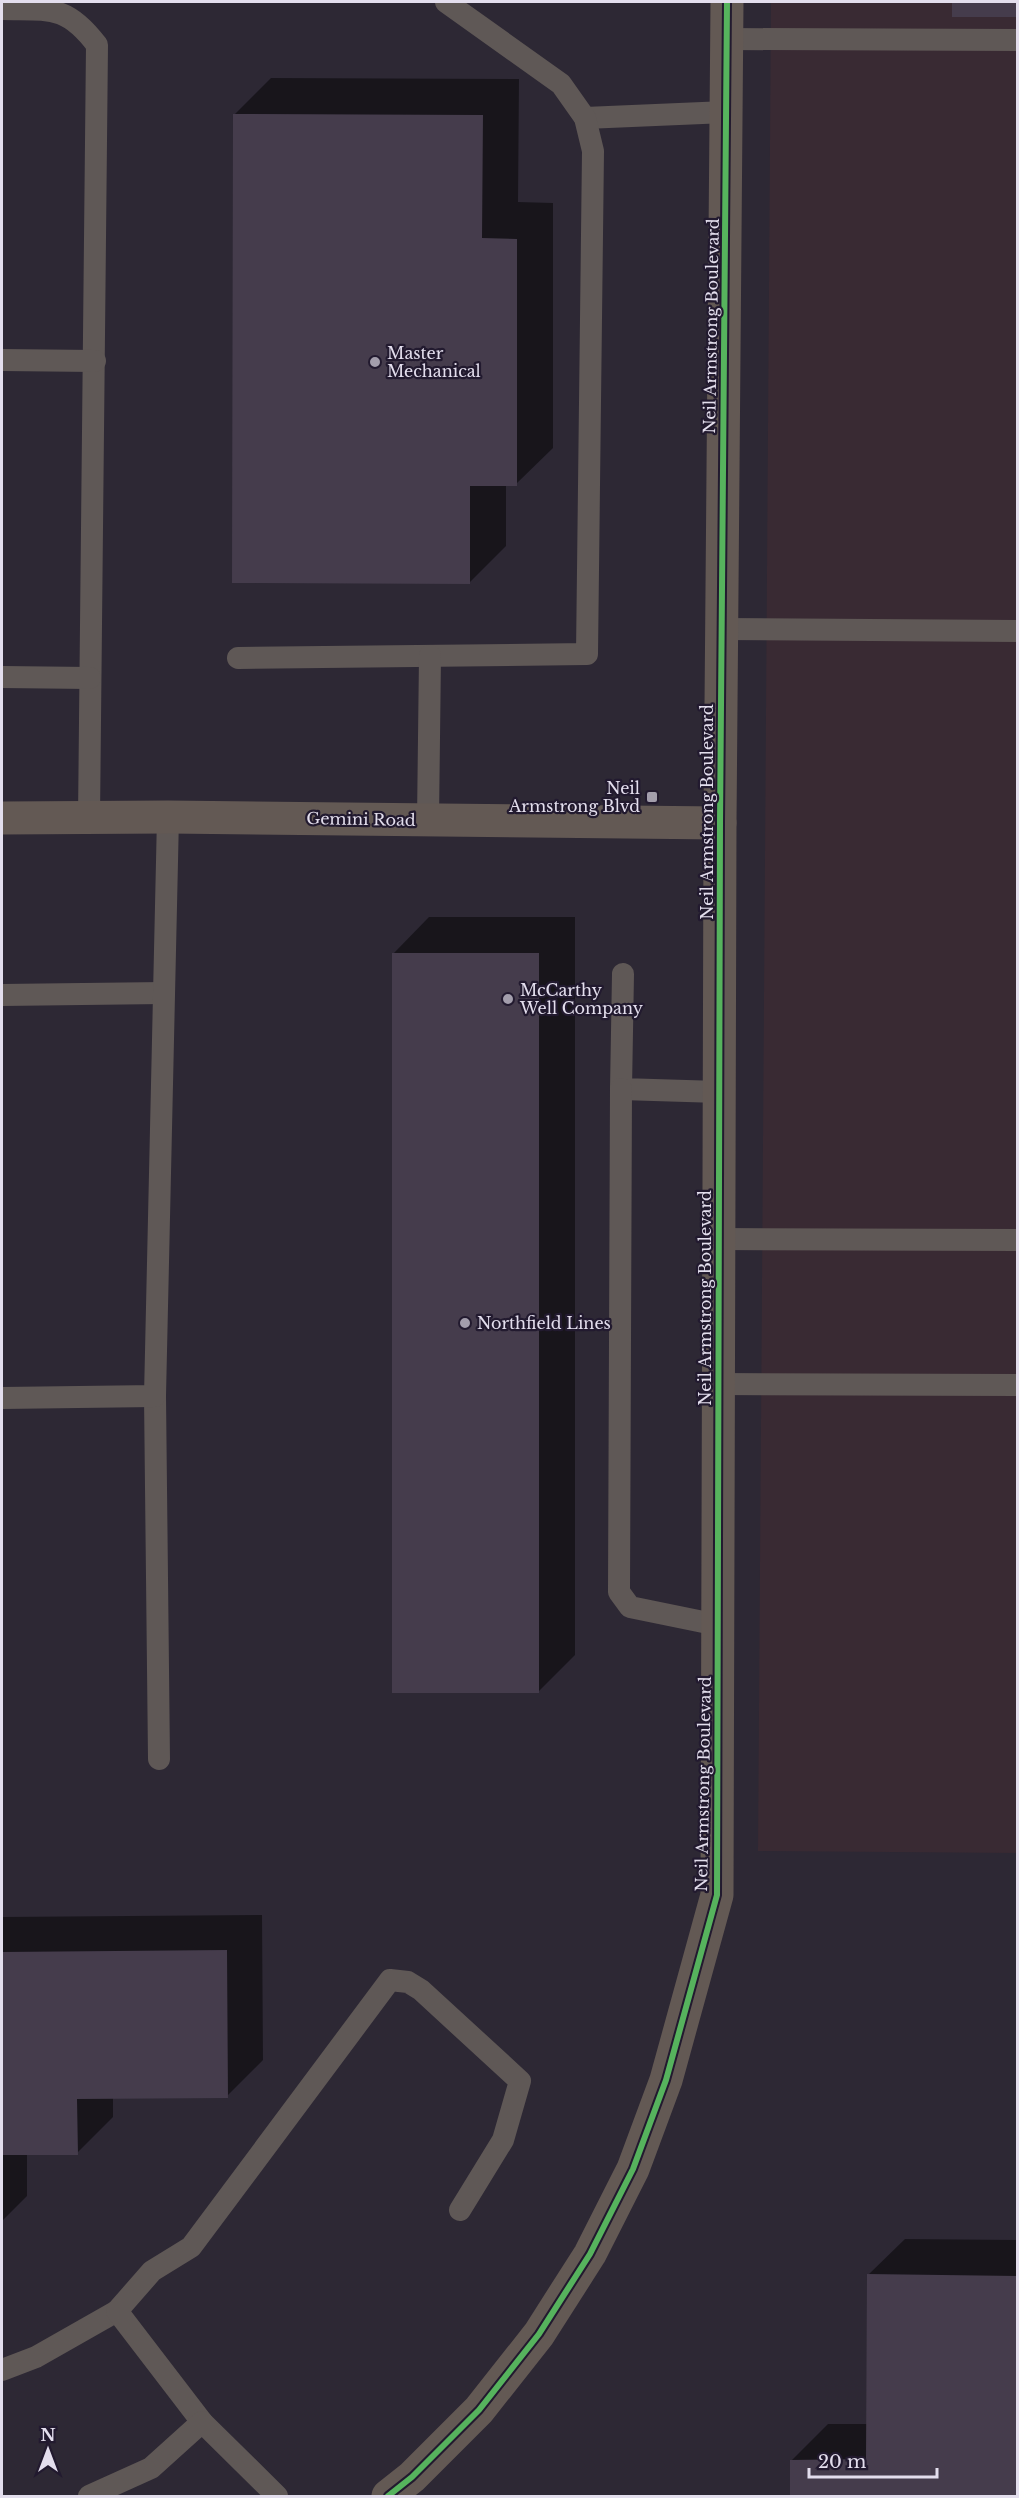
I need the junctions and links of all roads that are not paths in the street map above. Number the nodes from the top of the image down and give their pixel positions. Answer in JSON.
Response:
{"nodes":[{"id":1,"x":446,"y":2,"type":"edge"},
{"id":2,"x":727,"y":2,"type":"edge"},
{"id":3,"x":2,"y":9,"type":"edge"},
{"id":4,"x":727,"y":39,"type":"junction"},
{"id":5,"x":1017,"y":40,"type":"edge"},
{"id":6,"x":726,"y":112,"type":"junction"},
{"id":7,"x":585,"y":118,"type":"junction"},
{"id":8,"x":2,"y":360,"type":"edge"},
{"id":9,"x":95,"y":361,"type":"junction"},
{"id":10,"x":722,"y":629,"type":"junction"},
{"id":11,"x":1017,"y":631,"type":"edge"},
{"id":12,"x":430,"y":656,"type":"junction"},
{"id":13,"x":238,"y":658,"type":"dead end"},
{"id":14,"x":2,"y":676,"type":"edge"},
{"id":15,"x":90,"y":678,"type":"junction"},
{"id":16,"x":168,"y":817,"type":"junction"},
{"id":17,"x":2,"y":818,"type":"edge"},
{"id":18,"x":89,"y":818,"type":"junction"},
{"id":19,"x":428,"y":820,"type":"junction"},
{"id":20,"x":720,"y":824,"type":"junction"},
{"id":21,"x":623,"y":974,"type":"dead end"},
{"id":22,"x":164,"y":993,"type":"junction"},
{"id":23,"x":2,"y":995,"type":"edge"},
{"id":24,"x":621,"y":1089,"type":"junction"},
{"id":25,"x":719,"y":1092,"type":"junction"},
{"id":26,"x":718,"y":1239,"type":"junction"},
{"id":27,"x":1017,"y":1240,"type":"edge"},
{"id":28,"x":718,"y":1384,"type":"junction"},
{"id":29,"x":1017,"y":1385,"type":"edge"},
{"id":30,"x":155,"y":1396,"type":"junction"},
{"id":31,"x":2,"y":1398,"type":"edge"},
{"id":32,"x":717,"y":1625,"type":"junction"},
{"id":33,"x":159,"y":1759,"type":"dead end"},
{"id":34,"x":460,"y":2210,"type":"dead end"},
{"id":35,"x":117,"y":2311,"type":"junction"},
{"id":36,"x":2,"y":2370,"type":"edge"},
{"id":37,"x":202,"y":2422,"type":"junction"},
{"id":38,"x":89,"y":2496,"type":"edge"},
{"id":39,"x":277,"y":2496,"type":"edge"},
{"id":40,"x":388,"y":2496,"type":"edge"}],
"edges":[{"from":1,"to":7,"type":"lane"},
{"from":2,"to":4,"type":"street","name":"Neil Armstrong Boulevard"},
{"from":3,"to":9,"type":"lane"},
{"from":4,"to":5,"type":"lane"},
{"from":4,"to":6,"type":"street","name":"Neil Armstrong Boulevard"},
{"from":6,"to":7,"type":"lane"},
{"from":6,"to":10,"type":"street","name":"Neil Armstrong Boulevard"},
{"from":7,"to":12,"type":"lane"},
{"from":8,"to":9,"type":"lane"},
{"from":9,"to":15,"type":"lane"},
{"from":10,"to":11,"type":"lane"},
{"from":10,"to":20,"type":"street","name":"Neil Armstrong Boulevard"},
{"from":12,"to":13,"type":"lane"},
{"from":12,"to":19,"type":"lane"},
{"from":14,"to":15,"type":"lane"},
{"from":15,"to":18,"type":"lane"},
{"from":16,"to":18,"type":"street","name":"Gemini Road"},
{"from":16,"to":19,"type":"street","name":"Gemini Road"},
{"from":16,"to":22,"type":"lane"},
{"from":17,"to":18,"type":"street","name":"Gemini Road"},
{"from":19,"to":20,"type":"street","name":"Gemini Road"},
{"from":20,"to":25,"type":"street","name":"Neil Armstrong Boulevard"},
{"from":21,"to":24,"type":"lane"},
{"from":22,"to":23,"type":"lane"},
{"from":22,"to":30,"type":"lane"},
{"from":24,"to":25,"type":"lane"},
{"from":24,"to":32,"type":"lane"},
{"from":25,"to":26,"type":"street","name":"Neil Armstrong Boulevard"},
{"from":26,"to":27,"type":"lane"},
{"from":26,"to":28,"type":"street","name":"Neil Armstrong Boulevard"},
{"from":28,"to":29,"type":"lane"},
{"from":28,"to":32,"type":"street","name":"Neil Armstrong Boulevard"},
{"from":30,"to":31,"type":"lane"},
{"from":30,"to":33,"type":"lane"},
{"from":32,"to":40,"type":"street","name":"Neil Armstrong Boulevard"},
{"from":34,"to":35,"type":"lane"},
{"from":35,"to":36,"type":"lane"},
{"from":35,"to":37,"type":"lane"},
{"from":37,"to":38,"type":"lane"},
{"from":37,"to":39,"type":"lane"}]}
